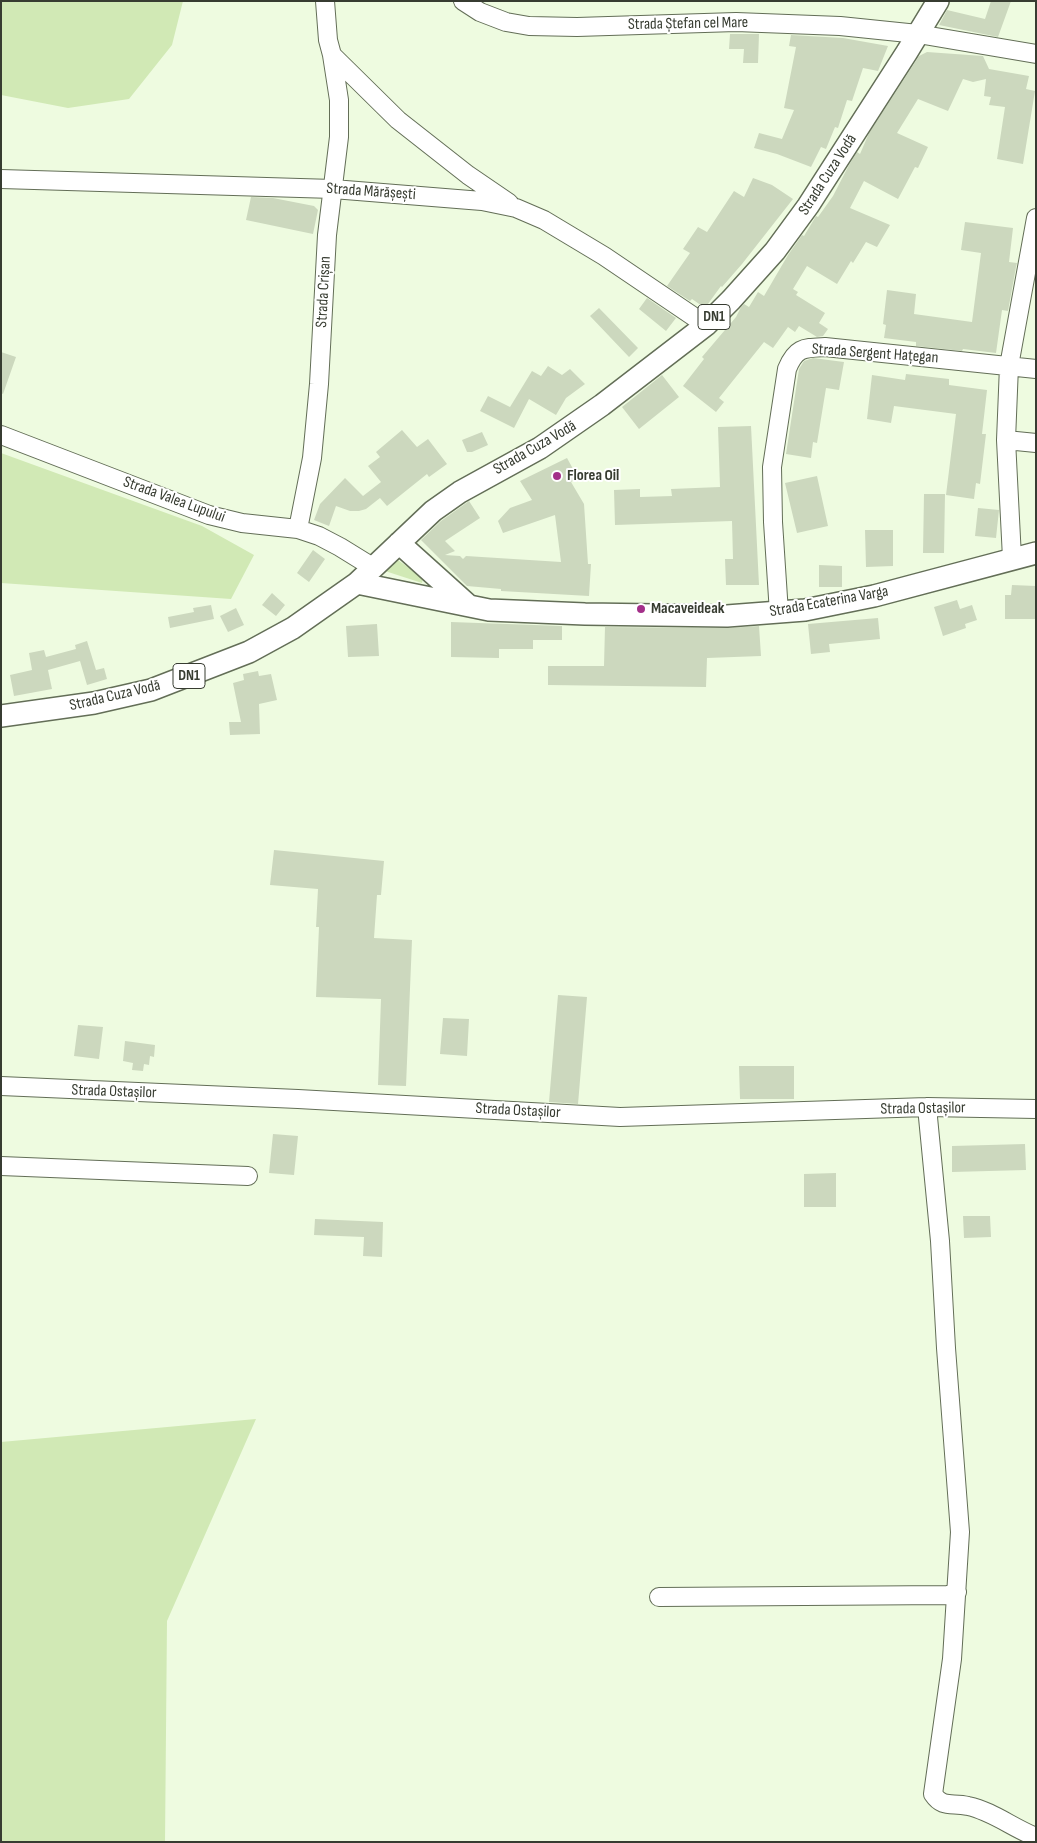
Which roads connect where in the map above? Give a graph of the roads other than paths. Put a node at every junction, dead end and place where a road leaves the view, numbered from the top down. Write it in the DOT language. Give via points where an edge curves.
graph roads {
  1 [pos="325,1"];
  2 [pos="463,1"];
  3 [pos="938,1"];
  4 [pos="918,34"];
  5 [pos="1036,54"];
  6 [pos="332,55"];
  7 [pos="1,179"];
  8 [pos="333,189"];
  9 [pos="516,208"];
  10 [pos="1036,218"];
  11 [pos="706,325"];
  12 [pos="1009,366"];
  13 [pos="1036,369"];
  14 [pos="1,435"];
  15 [pos="1006,440"];
  16 [pos="1036,443"];
  17 [pos="298,529"];
  18 [pos="399,543"];
  19 [pos="1036,553"];
  20 [pos="1012,558"];
  21 [pos="374,568"];
  22 [pos="357,583"];
  23 [pos="468,605"];
  24 [pos="779,613"];
  25 [pos="1,716"];
  26 [pos="1,1086"];
  27 [pos="927,1108"];
  28 [pos="1036,1109"];
  29 [pos="1,1166"];
  30 [pos="248,1176"];
  31 [pos="957,1592"];
  32 [pos="659,1597"];
  33 [pos="1036,1837"];
  1 -- 6 [label="street, Strada Crișan"];
  2 -- 4 [label="street, Strada Ștefan cel Mare" via="506,22 529,26 736,22 849,26"];
  3 -- 4 [label="main road, Strada Cuza Vodă / DN1"];
  4 -- 5 [label="street, Strada Ștefan cel Mare"];
  4 -- 11 [label="main road, Strada Cuza Vodă / DN1" via="791,229 755,275"];
  6 -- 8 [label="street, Strada Crișan" via="339,100"];
  6 -- 9 [label="street" via="398,120"];
  7 -- 8 [label="street, Strada Mărășești"];
  8 -- 9 [label="street, Strada Mărășești" via="482,201"];
  8 -- 17 [label="street, Strada Crișan" via="312,458"];
  9 -- 11 [label="street, Strada Mărășești" via="544,220 604,256"];
  10 -- 12 [label="street"];
  11 -- 18 [label="main road, Strada Cuza Vodă / DN1" via="577,424 433,511"];
  12 -- 13 [label="street, Strada Sergent Hațegan"];
  12 -- 15 [label="street"];
  12 -- 24 [label="street, Strada Sergent Hațegan" via="825,346 805,348 792,357 787,369 772,468"];
  14 -- 17 [label="street, Strada Valea Lupului" via="208,515 242,523"];
  15 -- 16 [label="street"];
  15 -- 20 [label="street"];
  17 -- 21 [label="street, Strada Valea Lupului" via="319,536"];
  18 -- 21 [label="main road, Strada Cuza Vodă / DN1"];
  18 -- 23 [label="main road"];
  19 -- 20 [label="main road, Strada Ecaterina Varga"];
  20 -- 24 [label="main road, Strada Ecaterina Varga" via="874,596"];
  21 -- 22 [label="main road, Strada Cuza Vodă / DN1"];
  22 -- 23 [label="main road, Strada Ecaterina Varga"];
  22 -- 25 [label="main road, Strada Cuza Vodă / DN1" via="293,628 249,652 151,690 94,703"];
  23 -- 24 [label="main road, Strada Ecaterina Varga" via="489,610 575,614 727,616"];
  26 -- 27 [label="street, Strada Ostașilor" via="620,1117"];
  27 -- 28 [label="street, Strada Ostașilor"];
  27 -- 31 [label="street" via="940,1241 960,1532"];
  29 -- 30 [label="street"];
  31 -- 32 [label="street" via="948,1595"];
  31 -- 33 [label="street" via="952,1659 933,1794 938,1801 987,1813"];
}
